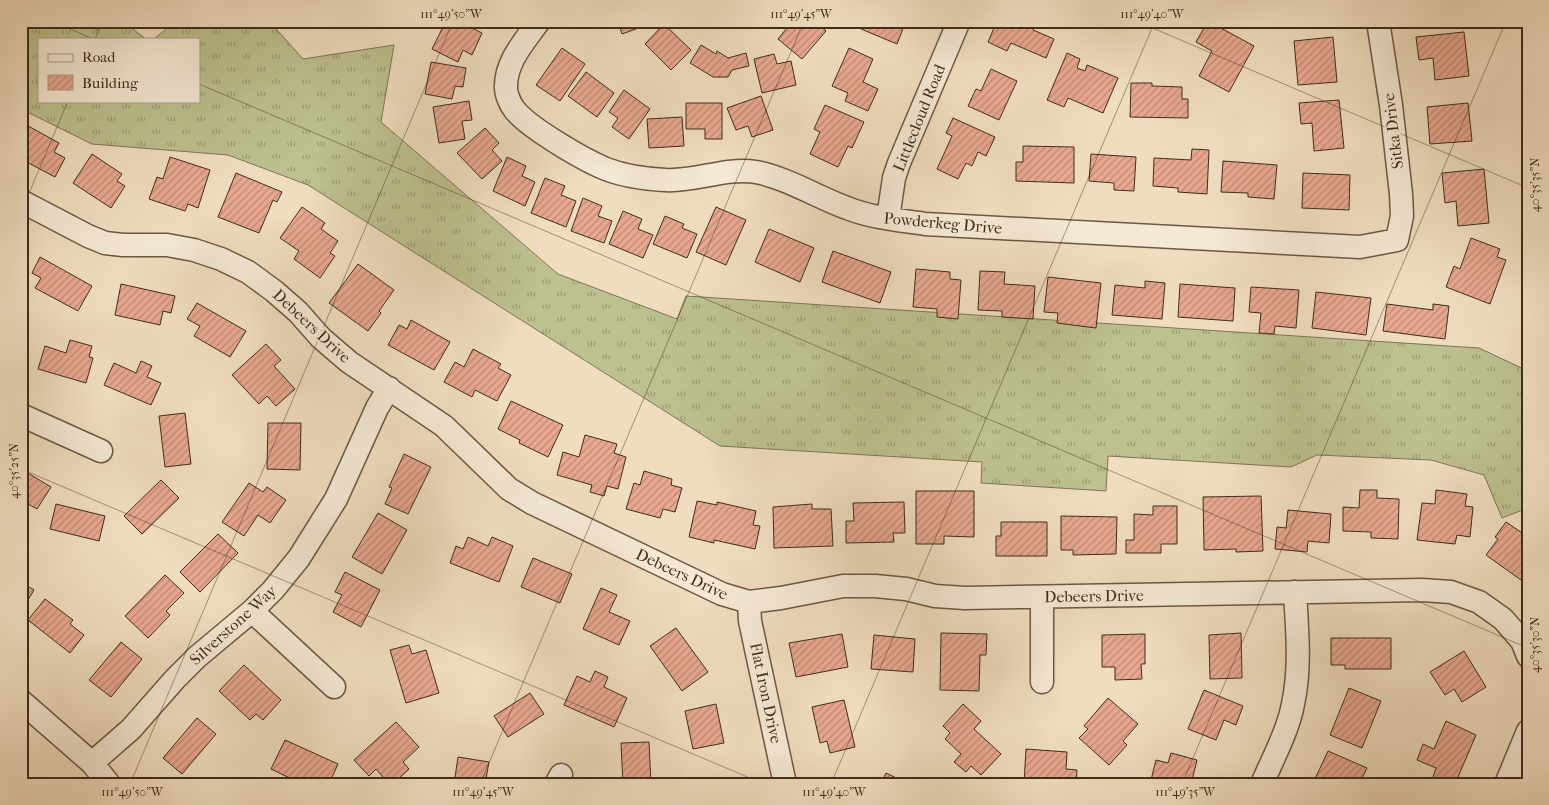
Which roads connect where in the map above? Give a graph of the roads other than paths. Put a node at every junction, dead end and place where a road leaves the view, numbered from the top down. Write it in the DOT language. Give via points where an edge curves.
graph roads {
  1 [pos="539,21"];
  2 [pos="959,21"];
  3 [pos="1378,21"];
  4 [pos="21,201"];
  5 [pos="888,218"];
  6 [pos="1397,240"];
  7 [pos="389,388"];
  8 [pos="21,415"];
  9 [pos="101,451"];
  10 [pos="1296,592"];
  11 [pos="1042,597"];
  12 [pos="749,602"];
  13 [pos="252,611"];
  14 [pos="1525,648"];
  15 [pos="1042,682"];
  16 [pos="334,687"];
  17 [pos="21,702"];
  18 [pos="1528,731"];
  19 [pos="92,763"];
  20 [pos="108,784"];
  21 [pos="785,784"];
  22 [pos="1262,784"];
  23 [pos="1506,784"];
  1 -- 5 [label="street, Powderkeg Drive" via="507,72 506,90 513,109 581,157 639,178 691,179 736,170 756,172 849,209"];
  2 -- 5 [label="street, Littlecloud Road" via="899,163"];
  3 -- 6 [label="street, Sitka Drive" via="1401,194 1402,216"];
  4 -- 7 [label="street, Debeers Drive" via="105,242 167,245 194,250 248,272 298,312 320,338 349,362"];
  5 -- 6 [label="street, Powderkeg Drive" via="925,224 1360,247"];
  7 -- 12 [label="street, Debeers Drive" via="444,426 509,489 532,503 722,594"];
  7 -- 13 [label="street, Silverstone Way" via="320,526 299,558"];
  8 -- 9 [label="street"];
  10 -- 11 [label="street, Debeers Drive"];
  10 -- 14 [label="street, Debeers Drive" via="1451,592 1479,602 1503,619"];
  10 -- 22 [label="street" via="1297,666 1293,706"];
  11 -- 12 [label="street, Debeers Drive" via="965,598 935,596 906,589 843,586"];
  11 -- 15 [label="street"];
  12 -- 21 [label="street, Flat Iron Drive" via="750,621"];
  13 -- 16 [label="street"];
  13 -- 19 [label="street, Silverstone Way" via="197,657 131,729"];
  17 -- 19 [label="street"];
  18 -- 23 [label="street"];
  19 -- 20 [label="street"];
}
